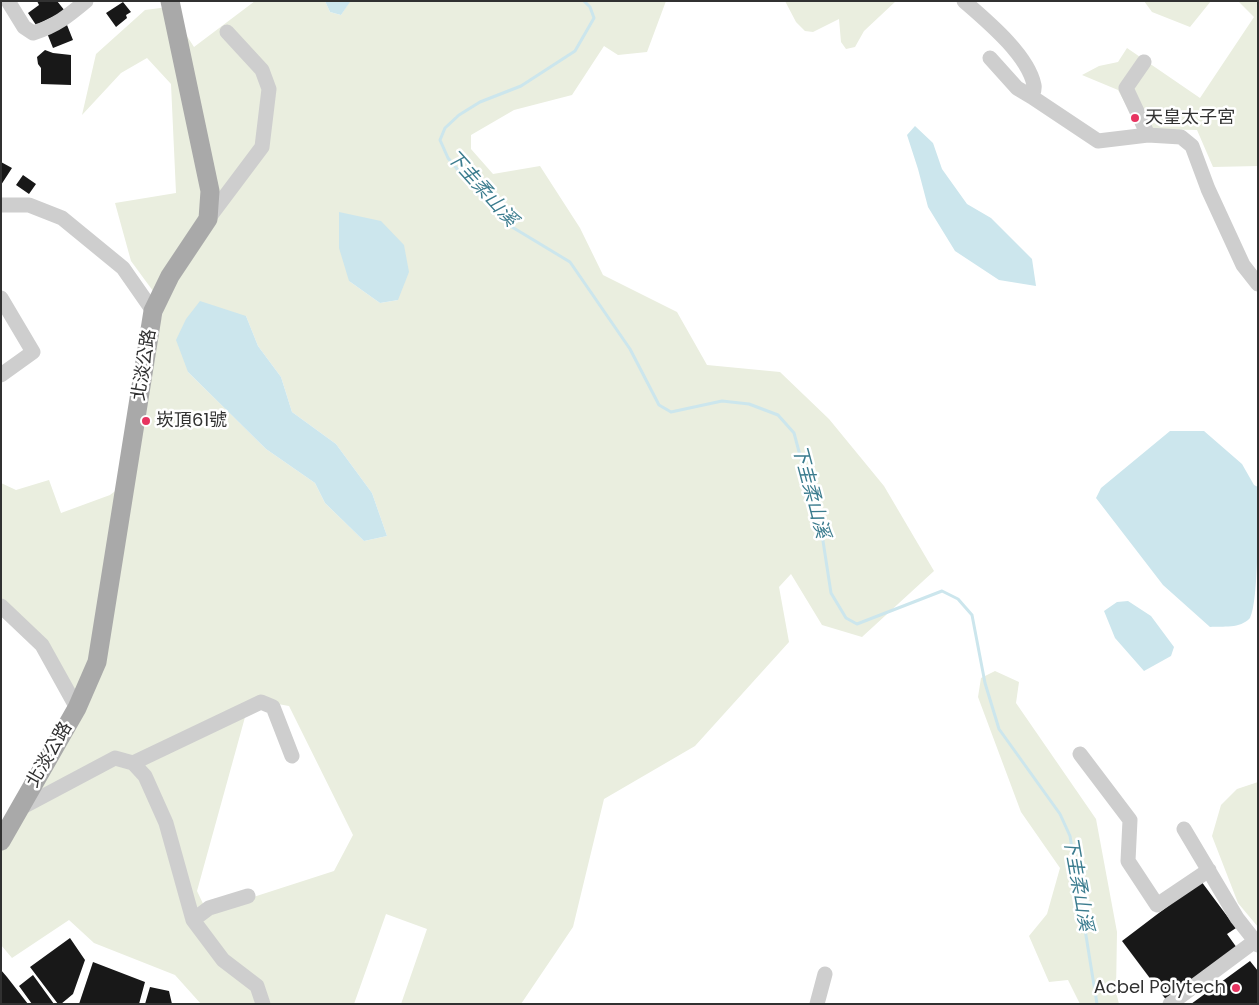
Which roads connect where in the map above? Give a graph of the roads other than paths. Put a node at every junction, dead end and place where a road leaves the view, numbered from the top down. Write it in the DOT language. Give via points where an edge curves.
graph roads {
  1 [pos="8,1"];
  2 [pos="86,1"];
  3 [pos="170,1"];
  4 [pos="964,1"];
  5 [pos="227,32"];
  6 [pos="990,58"];
  7 [pos="1144,62"];
  8 [pos="1032,97"];
  9 [pos="1148,135"];
  10 [pos="1,205"];
  11 [pos="208,219"];
  12 [pos="1258,284"];
  13 [pos="1,298"];
  14 [pos="153,311"];
  15 [pos="1,375"];
  16 [pos="1,606"];
  17 [pos="77,708"];
  18 [pos="1080,754"];
  19 [pos="292,756"];
  20 [pos="133,763"];
  21 [pos="10,816"];
  22 [pos="1184,829"];
  23 [pos="1,841"];
  24 [pos="1209,870"];
  25 [pos="248,896"];
  26 [pos="193,920"];
  27 [pos="1256,943"];
  28 [pos="825,974"];
  29 [pos="263,1004"];
  30 [pos="817,1004"];
  31 [pos="1170,1004"];
  1 -- 2 [label="street" via="24,27 33,33 50,28"];
  3 -- 11 [label="main road, 北淡公路" via="210,191"];
  4 -- 8 [label="street" via="1009,42 1034,86"];
  5 -- 11 [label="street" via="262,70 269,89 262,147"];
  6 -- 8 [label="street" via="1017,88"];
  7 -- 9 [label="street" via="1126,88"];
  8 -- 9 [label="street" via="1098,141"];
  9 -- 12 [label="street" via="1181,137 1192,146 1243,265"];
  10 -- 14 [label="street" via="28,206 62,218 123,268"];
  11 -- 14 [label="main road, 北淡公路" via="170,276"];
  13 -- 15 [label="street" via="33,352"];
  14 -- 17 [label="main road, 北淡公路" via="97,662"];
  16 -- 17 [label="street" via="42,645"];
  17 -- 21 [label="main road, 北淡公路"];
  18 -- 24 [label="street" via="1130,820 1128,861 1157,905"];
  19 -- 20 [label="street" via="273,707 262,702"];
  20 -- 21 [label="street" via="115,758"];
  20 -- 26 [label="street" via="145,776 166,823"];
  21 -- 23 [label="main road, 北淡公路"];
  22 -- 24 [label="street"];
  24 -- 27 [label="street"];
  25 -- 26 [label="street" via="210,908"];
  26 -- 29 [label="street" via="223,960 256,986"];
  27 -- 31 [label="street"];
  28 -- 30 [label="street"];
}
